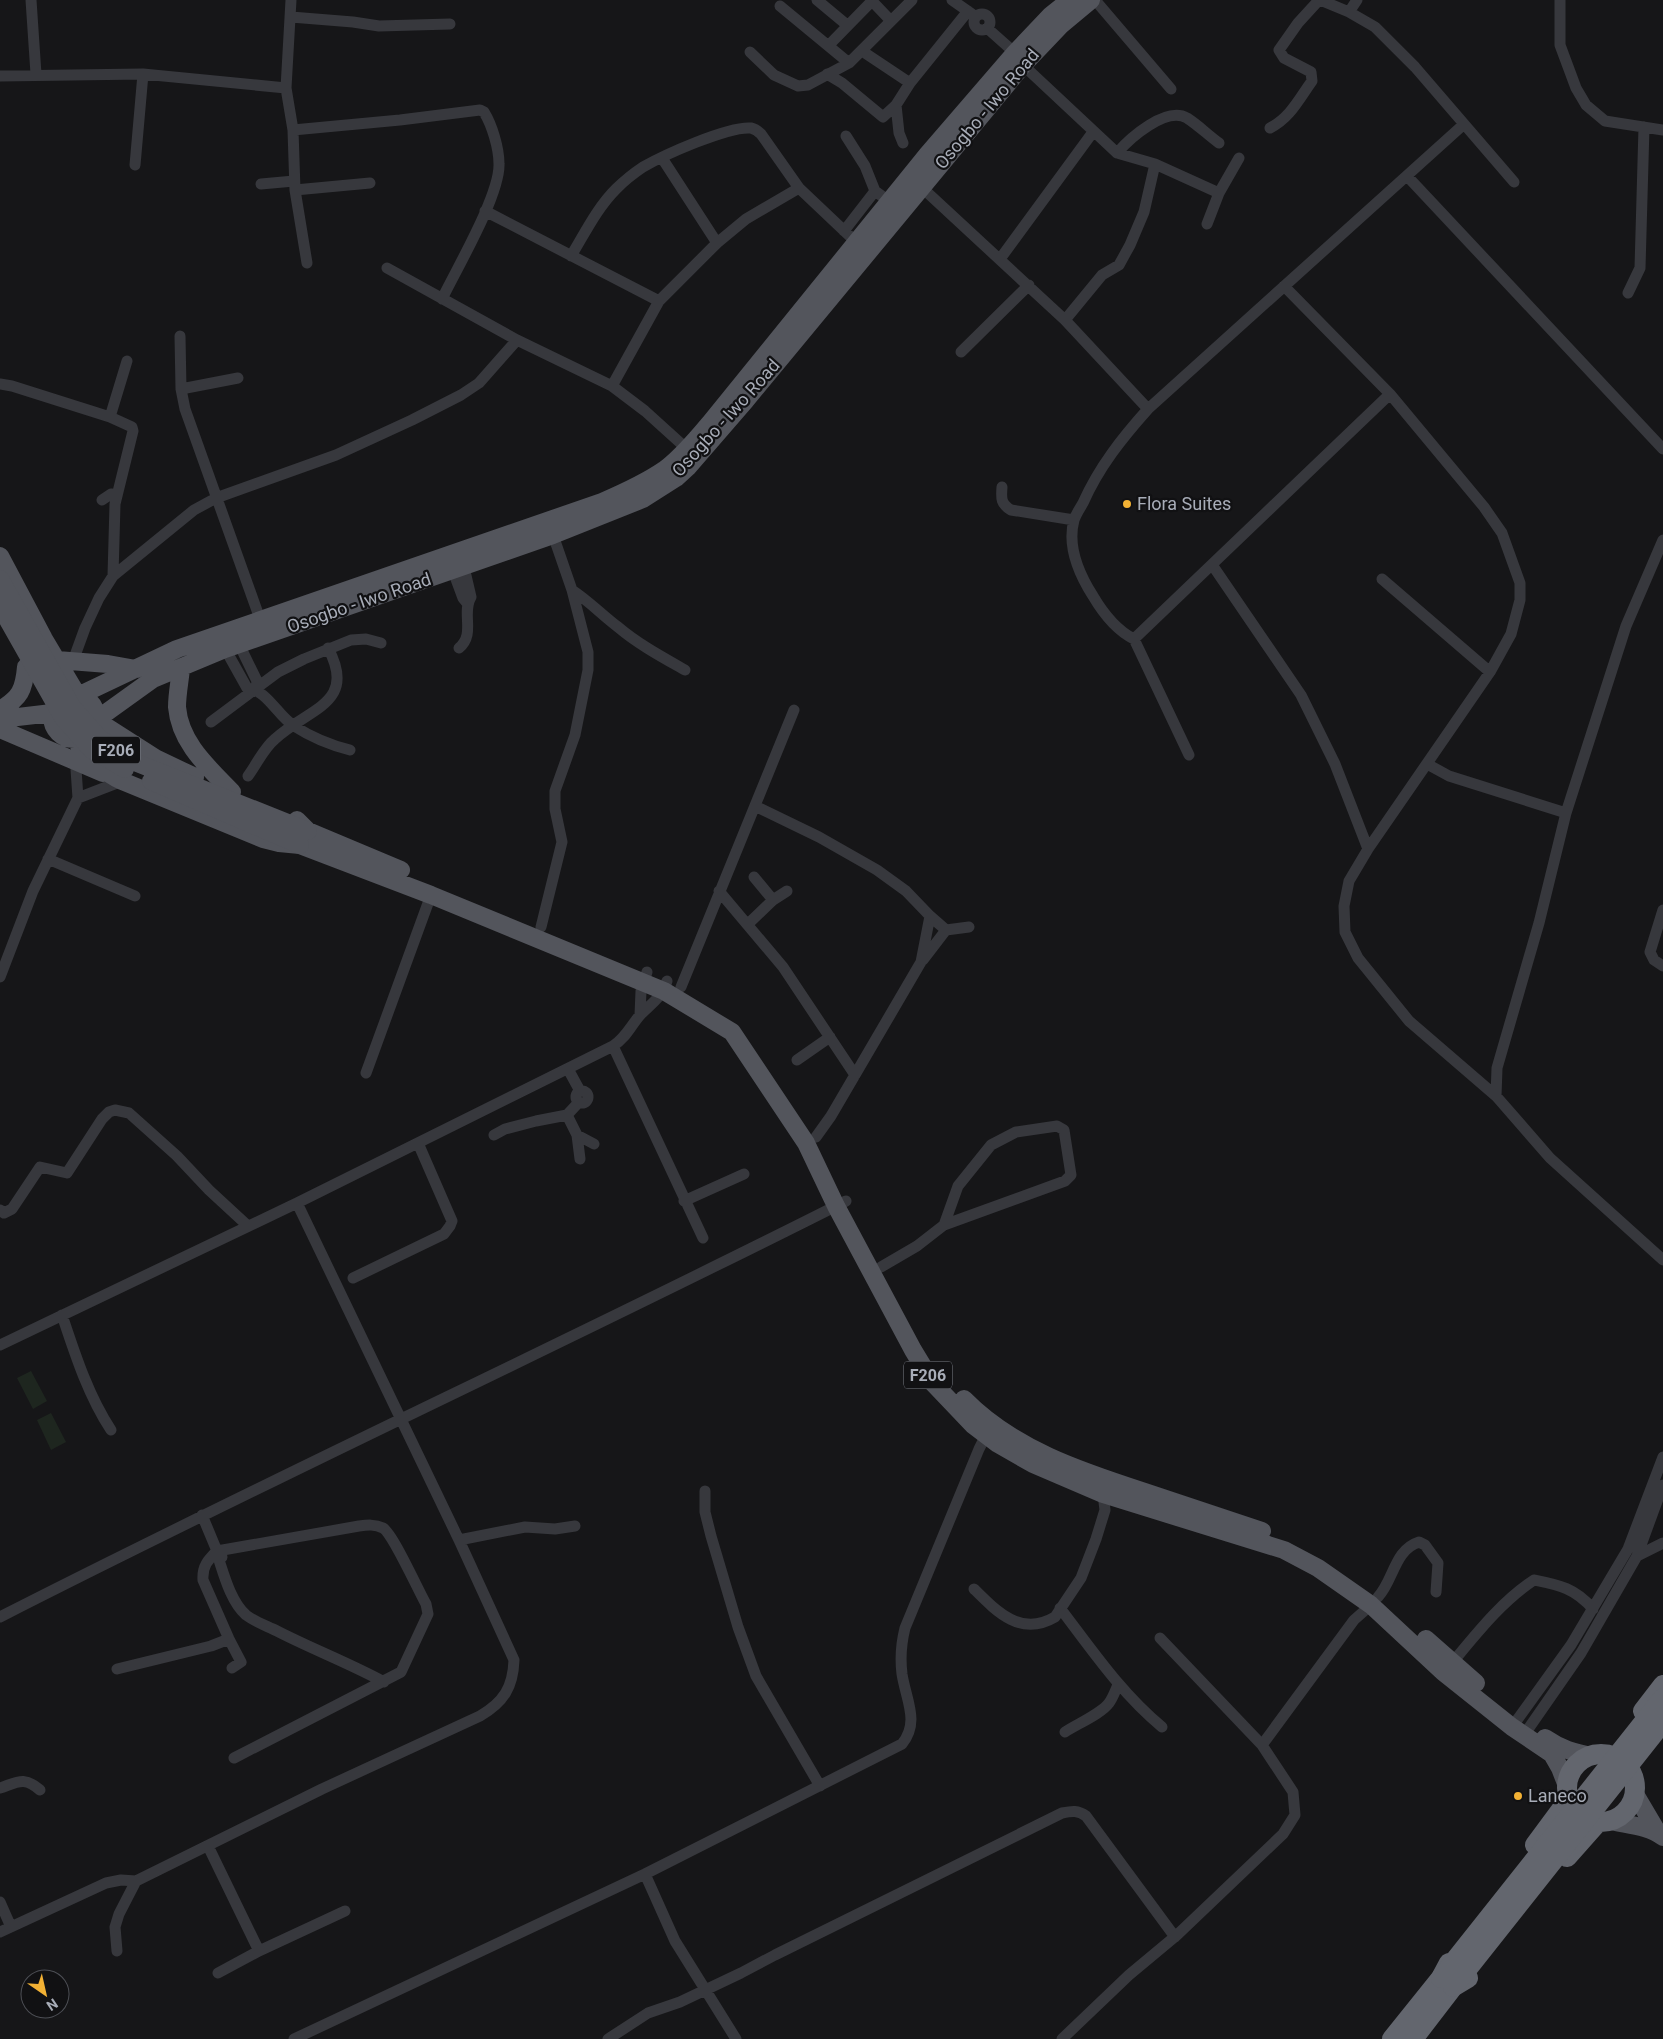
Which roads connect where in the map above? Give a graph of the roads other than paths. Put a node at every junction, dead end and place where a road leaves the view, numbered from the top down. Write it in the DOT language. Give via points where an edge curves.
graph roads {
  1 [pos="31,0"];
  2 [pos="291,0"];
  3 [pos="817,0"];
  4 [pos="912,0"];
  5 [pos="952,0"];
  6 [pos="1070,0"];
  7 [pos="1090,0"];
  8 [pos="1095,0"];
  9 [pos="1319,0"];
  10 [pos="1357,0"];
  11 [pos="1560,0"];
  12 [pos="872,1"];
  13 [pos="780,6"];
  14 [pos="1349,12"];
  15 [pos="972,14"];
  16 [pos="291,17"];
  17 [pos="891,20"];
  18 [pos="450,24"];
  19 [pos="847,25"];
  20 [pos="829,45"];
  21 [pos="862,51"];
  22 [pos="750,52"];
  23 [pos="1019,59"];
  24 [pos="849,63"];
  25 [pos="36,74"];
  26 [pos="143,74"];
  27 [pos="827,74"];
  28 [pos="0,76"];
  29 [pos="910,83"];
  30 [pos="286,88"];
  31 [pos="1171,89"];
  32 [pos="896,105"];
  33 [pos="1464,124"];
  34 [pos="1270,128"];
  35 [pos="1644,128"];
  36 [pos="293,130"];
  37 [pos="1663,130"];
  38 [pos="1093,132"];
  39 [pos="846,136"];
  40 [pos="903,143"];
  41 [pos="1219,143"];
  42 [pos="1117,153"];
  43 [pos="662,158"];
  44 [pos="1239,158"];
  45 [pos="1155,164"];
  46 [pos="135,166"];
  47 [pos="1407,176"];
  48 [pos="915,182"];
  49 [pos="1514,182"];
  50 [pos="370,183"];
  51 [pos="261,184"];
  52 [pos="295,186"];
  53 [pos="799,188"];
  54 [pos="875,191"];
  55 [pos="1219,193"];
  56 [pos="890,202"];
  57 [pos="485,211"];
  58 [pos="1206,224"];
  59 [pos="850,236"];
  60 [pos="718,243"];
  61 [pos="571,256"];
  62 [pos="1000,259"];
  63 [pos="307,263"];
  64 [pos="387,268"];
  65 [pos="1029,285"];
  66 [pos="1284,286"];
  67 [pos="1628,294"];
  68 [pos="442,299"];
  69 [pos="659,301"];
  70 [pos="1065,320"];
  71 [pos="180,336"];
  72 [pos="517,340"];
  73 [pos="961,352"];
  74 [pos="127,361"];
  75 [pos="238,378"];
  76 [pos="0,384"];
  77 [pos="612,386"];
  78 [pos="181,390"];
  79 [pos="1390,394"];
  80 [pos="1148,409"];
  81 [pos="110,417"];
  82 [pos="687,449"];
  83 [pos="1663,449"];
  84 [pos="1002,487"];
  85 [pos="216,498"];
  86 [pos="1074,520"];
  87 [pos="553,535"];
  88 [pos="1663,540"];
  89 [pos="0,556"];
  90 [pos="1213,566"];
  91 [pos="459,569"];
  92 [pos="113,576"];
  93 [pos="0,579"];
  94 [pos="1382,579"];
  95 [pos="572,590"];
  96 [pos="0,606"];
  97 [pos="260,619"];
  98 [pos="0,621"];
  99 [pos="229,639"];
  100 [pos="1134,639"];
  101 [pos="382,643"];
  102 [pos="328,648"];
  103 [pos="459,648"];
  104 [pos="64,663"];
  105 [pos="181,668"];
  106 [pos="136,669"];
  107 [pos="685,670"];
  108 [pos="1490,672"];
  109 [pos="31,675"];
  110 [pos="256,688"];
  111 [pos="78,696"];
  112 [pos="0,710"];
  113 [pos="794,710"];
  114 [pos="52,713"];
  115 [pos="0,720"];
  116 [pos="96,720"];
  117 [pos="211,722"];
  118 [pos="292,724"];
  119 [pos="0,729"];
  120 [pos="74,740"];
  121 [pos="350,750"];
  122 [pos="54,753"];
  123 [pos="1189,755"];
  124 [pos="75,762"];
  125 [pos="1427,764"];
  126 [pos="248,776"];
  127 [pos="117,779"];
  128 [pos="232,792"];
  129 [pos="78,798"];
  130 [pos="755,806"];
  131 [pos="1566,813"];
  132 [pos="304,838"];
  133 [pos="1368,849"];
  134 [pos="48,859"];
  135 [pos="754,877"];
  136 [pos="719,891"];
  137 [pos="787,891"];
  138 [pos="431,895"];
  139 [pos="135,896"];
  140 [pos="773,900"];
  141 [pos="1663,910"];
  142 [pos="930,916"];
  143 [pos="748,924"];
  144 [pos="541,927"];
  145 [pos="969,927"];
  146 [pos="946,930"];
  147 [pos="921,962"];
  148 [pos="1663,966"];
  149 [pos="0,977"];
  150 [pos="645,977"];
  151 [pos="670,986"];
  152 [pos="640,1015"];
  153 [pos="830,1037"];
  154 [pos="613,1046"];
  155 [pos="797,1060"];
  156 [pos="1497,1068"];
  157 [pos="568,1069"];
  158 [pos="366,1074"];
  159 [pos="855,1075"];
  160 [pos="1476,1080"];
  161 [pos="1496,1096"];
  162 [pos="567,1115"];
  163 [pos="494,1135"];
  164 [pos="577,1135"];
  165 [pos="816,1137"];
  166 [pos="418,1143"];
  167 [pos="594,1144"];
  168 [pos="580,1159"];
  169 [pos="744,1174"];
  170 [pos="684,1201"];
  171 [pos="297,1203"];
  172 [pos="841,1204"];
  173 [pos="0,1210"];
  174 [pos="944,1225"];
  175 [pos="248,1226"];
  176 [pos="703,1238"];
  177 [pos="1663,1260"];
  178 [pos="881,1267"];
  179 [pos="353,1278"];
  180 [pos="62,1315"];
  181 [pos="0,1345"];
  182 [pos="402,1420"];
  183 [pos="111,1430"];
  184 [pos="989,1430"];
  185 [pos="1663,1457"];
  186 [pos="1663,1485"];
  187 [pos="704,1491"];
  188 [pos="1103,1494"];
  189 [pos="202,1515"];
  190 [pos="576,1526"];
  191 [pos="459,1540"];
  192 [pos="1663,1543"];
  193 [pos="218,1552"];
  194 [pos="1637,1556"];
  195 [pos="974,1589"];
  196 [pos="1436,1592"];
  197 [pos="1374,1601"];
  198 [pos="1060,1608"];
  199 [pos="1593,1608"];
  200 [pos="0,1617"];
  201 [pos="1160,1638"];
  202 [pos="229,1639"];
  203 [pos="1452,1663"];
  204 [pos="232,1668"];
  205 [pos="117,1669"];
  206 [pos="384,1682"];
  207 [pos="1118,1685"];
  208 [pos="1663,1685"];
  209 [pos="1663,1698"];
  210 [pos="1663,1722"];
  211 [pos="1521,1727"];
  212 [pos="1162,1728"];
  213 [pos="1065,1732"];
  214 [pos="1663,1733"];
  215 [pos="1262,1746"];
  216 [pos="1600,1756"];
  217 [pos="234,1758"];
  218 [pos="820,1786"];
  219 [pos="1634,1786"];
  220 [pos="0,1788"];
  221 [pos="40,1790"];
  222 [pos="1568,1793"];
  223 [pos="1604,1821"];
  224 [pos="1661,1835"];
  225 [pos="208,1846"];
  226 [pos="645,1874"];
  227 [pos="136,1881"];
  228 [pos="0,1902"];
  229 [pos="345,1911"];
  230 [pos="11,1927"];
  231 [pos="0,1932"];
  232 [pos="1175,1937"];
  233 [pos="117,1951"];
  234 [pos="259,1951"];
  235 [pos="218,1973"];
  236 [pos="1447,1983"];
  237 [pos="705,1989"];
  238 [pos="294,2039"];
  239 [pos="608,2039"];
  240 [pos="736,2039"];
  241 [pos="1062,2039"];
  242 [pos="1392,2039"];
  243 [pos="1414,2039"];
  1 -- 25 [label="street"];
  2 -- 16 [label="street"];
  3 -- 19 [label="street"];
  4 -- 17 [label="street"];
  5 -- 15 [label="street"];
  6 -- 23 [label="main road, Osogbo - Iwo Road" via="1052,15"];
  7 -- 23 [label="main road, Osogbo - Iwo Road"];
  8 -- 31 [label="street"];
  9 -- 14 [label="street"];
  9 -- 34 [label="street" via="1298,22 1279,50 1284,58 1311,72 1312,80 1289,114"];
  10 -- 14 [label="street"];
  11 -- 35 [label="street" via="1560,45 1586,105 1605,121"];
  12 -- 17 [label="street"];
  12 -- 19 [label="street"];
  13 -- 20 [label="street"];
  14 -- 33 [label="street" via="1375,27"];
  15 -- 23 [label="street" via="987,16 989,23 986,28"];
  15 -- 29 [label="street"];
  16 -- 18 [label="street" via="379,26"];
  16 -- 30 [label="street"];
  17 -- 21 [label="street"];
  19 -- 20 [label="street"];
  20 -- 24 [label="street"];
  21 -- 24 [label="street"];
  21 -- 29 [label="street"];
  22 -- 27 [label="street" via="774,75 798,86 808,85"];
  23 -- 38 [label="street"];
  23 -- 48 [label="main road, Osogbo - Iwo Road"];
  24 -- 27 [label="street"];
  25 -- 26 [label="street"];
  25 -- 28 [label="street"];
  26 -- 30 [label="street"];
  26 -- 46 [label="street"];
  27 -- 32 [label="street" via="883,117"];
  29 -- 32 [label="street"];
  30 -- 36 [label="street"];
  32 -- 40 [label="street"];
  33 -- 47 [label="street"];
  33 -- 49 [label="street"];
  35 -- 37 [label="street"];
  35 -- 67 [label="street" via="1640,268"];
  36 -- 52 [label="street"];
  36 -- 57 [label="street" via="480,110 486,116 498,151 499,165 494,191"];
  38 -- 42 [label="street"];
  38 -- 62 [label="street"];
  39 -- 54 [label="street" via="865,166"];
  41 -- 42 [label="street" via="1187,118 1175,115 1156,122 1129,139"];
  42 -- 45 [label="street"];
  43 -- 53 [label="street" via="728,132 756,129"];
  43 -- 60 [label="street"];
  43 -- 61 [label="street" via="642,168 617,188 603,204"];
  44 -- 55 [label="street"];
  45 -- 55 [label="street"];
  45 -- 70 [label="street" via="1144,212 1119,265 1102,275"];
  47 -- 66 [label="street"];
  47 -- 83 [label="street"];
  48 -- 56 [label="main road, Osogbo - Iwo Road"];
  48 -- 62 [label="street"];
  48 -- 87 [label="main road, Osogbo - Iwo Road" via="746,400 688,467 643,499"];
  50 -- 52 [label="street"];
  51 -- 52 [label="street"];
  52 -- 63 [label="street"];
  53 -- 59 [label="street"];
  53 -- 60 [label="street" via="746,219"];
  54 -- 56 [label="street"];
  54 -- 59 [label="street"];
  55 -- 58 [label="street"];
  56 -- 59 [label="main road, Osogbo - Iwo Road"];
  57 -- 61 [label="street"];
  57 -- 68 [label="street"];
  59 -- 82 [label="main road, Osogbo - Iwo Road"];
  60 -- 69 [label="street"];
  61 -- 69 [label="street"];
  62 -- 65 [label="street"];
  64 -- 68 [label="street"];
  65 -- 70 [label="street"];
  65 -- 73 [label="street"];
  66 -- 79 [label="street"];
  66 -- 80 [label="street"];
  68 -- 72 [label="street"];
  69 -- 77 [label="street"];
  70 -- 80 [label="street"];
  71 -- 78 [label="street"];
  72 -- 77 [label="street"];
  72 -- 85 [label="street" via="478,383 461,395 336,455"];
  74 -- 81 [label="street"];
  75 -- 78 [label="street"];
  76 -- 81 [label="street"];
  77 -- 82 [label="street"];
  78 -- 85 [label="street"];
  79 -- 90 [label="street"];
  79 -- 108 [label="street" via="1484,507 1502,533 1514,564 1520,583 1520,600 1511,634"];
  80 -- 86 [label="street" via="1100,470"];
  81 -- 92 [label="street" via="129,425 133,431 115,500"];
  82 -- 97 [label="main road, Osogbo - Iwo Road" via="662,471 602,502"];
  84 -- 86 [label="street" via="1000,499 1011,510"];
  85 -- 92 [label="street" via="194,510"];
  85 -- 97 [label="street"];
  86 -- 100 [label="street" via="1074,551 1088,588 1112,622"];
  87 -- 91 [label="main road, Osogbo - Iwo Road"];
  87 -- 95 [label="street"];
  88 -- 131 [label="street" via="1626,626"];
  89 -- 104 [label="main road"];
  90 -- 100 [label="street"];
  90 -- 133 [label="street" via="1302,695 1335,764"];
  91 -- 99 [label="main road, Osogbo - Iwo Road"];
  91 -- 103 [label="street" via="463,598 467,603 468,630"];
  92 -- 104 [label="street"];
  93 -- 132 [label="main road, F206, bridge" via="72,707 98,738 137,764"];
  94 -- 108 [label="street"];
  95 -- 107 [label="street" via="591,602 618,628"];
  95 -- 144 [label="street" via="588,652 588,670 575,735 555,791 562,842"];
  96 -- 132 [label="main road, F206, bridge" via="64,719 92,750 138,776"];
  97 -- 99 [label="main road, Osogbo - Iwo Road"];
  98 -- 109 [label="main road"];
  99 -- 105 [label="main road, Osogbo - Iwo Road"];
  99 -- 106 [label="main road, Osogbo - Iwo Road" via="177,649"];
  99 -- 110 [label="street" via="247,688"];
  100 -- 123 [label="street"];
  101 -- 102 [label="street" via="351,640"];
  102 -- 110 [label="street" via="278,672"];
  102 -- 118 [label="street" via="336,662 338,685 335,692 321,706"];
  104 -- 106 [label="main road" via="108,664"];
  104 -- 109 [label="main road" via="49,682"];
  104 -- 111 [label="main road"];
  105 -- 116 [label="main road, Osogbo - Iwo Road" via="153,679"];
  105 -- 128 [label="main road" via="177,707 186,738"];
  106 -- 111 [label="main road, Osogbo - Iwo Road"];
  108 -- 125 [label="street"];
  109 -- 112 [label="main road" via="20,695"];
  109 -- 114 [label="main road"];
  110 -- 117 [label="street"];
  110 -- 118 [label="street"];
  111 -- 114 [label="main road" via="62,699"];
  111 -- 116 [label="main road" via="92,704"];
  113 -- 130 [label="street"];
  114 -- 115 [label="main road"];
  114 -- 120 [label="main road" via="56,732"];
  116 -- 120 [label="main road" via="91,732"];
  116 -- 128 [label="main road" via="157,759"];
  118 -- 121 [label="street" via="315,738"];
  118 -- 126 [label="street" via="274,740"];
  119 -- 122 [label="main road, F206"];
  120 -- 122 [label="main road"];
  120 -- 124 [label="street"];
  120 -- 127 [label="main road"];
  122 -- 124 [label="main road, F206"];
  124 -- 127 [label="main road, F206"];
  124 -- 129 [label="street"];
  125 -- 131 [label="street" via="1450,776"];
  125 -- 133 [label="street"];
  127 -- 129 [label="street"];
  127 -- 132 [label="main road" via="263,839 279,843"];
  128 -- 132 [label="main road" via="297,820"];
  129 -- 134 [label="street"];
  130 -- 136 [label="street"];
  130 -- 142 [label="street" via="877,870 906,891"];
  131 -- 156 [label="street" via="1539,923"];
  132 -- 138 [label="main road, F206"];
  132 -- 144 [label="main road, F206"];
  133 -- 160 [label="street" via="1349,881 1344,906 1345,932 1358,958 1410,1020"];
  134 -- 139 [label="street"];
  134 -- 149 [label="street"];
  135 -- 140 [label="street"];
  136 -- 143 [label="street"];
  136 -- 151 [label="street"];
  137 -- 140 [label="street"];
  138 -- 150 [label="main road, F206"];
  138 -- 158 [label="street"];
  140 -- 143 [label="street"];
  141 -- 148 [label="street" via="1650,952 1654,960"];
  142 -- 146 [label="street"];
  142 -- 147 [label="street"];
  143 -- 153 [label="street"];
  144 -- 150 [label="main road, F206"];
  145 -- 146 [label="street"];
  146 -- 147 [label="street"];
  147 -- 159 [label="street"];
  150 -- 151 [label="main road, F206"];
  150 -- 152 [label="street"];
  151 -- 152 [label="street"];
  151 -- 165 [label="main road, F206" via="740,1024"];
  151 -- 172 [label="main road, F206" via="732,1032 806,1143"];
  152 -- 154 [label="street"];
  153 -- 155 [label="street"];
  153 -- 159 [label="street"];
  154 -- 157 [label="street"];
  154 -- 170 [label="street"];
  156 -- 160 [label="street"];
  156 -- 161 [label="street"];
  157 -- 162 [label="street" via="579,1096"];
  157 -- 166 [label="street"];
  159 -- 165 [label="street"];
  160 -- 161 [label="street"];
  161 -- 177 [label="street" via="1550,1158"];
  162 -- 163 [label="street" via="505,1129"];
  162 -- 164 [label="street"];
  164 -- 167 [label="street"];
  164 -- 168 [label="street"];
  165 -- 172 [label="main road, F206"];
  166 -- 171 [label="street"];
  166 -- 179 [label="street" via="452,1221 450,1226 444,1234"];
  169 -- 170 [label="street"];
  170 -- 176 [label="street"];
  171 -- 175 [label="street"];
  171 -- 182 [label="street"];
  172 -- 178 [label="main road, F206"];
  172 -- 182 [label="street"];
  172 -- 184 [label="main road, F206" via="913,1350 934,1383 973,1425"];
  173 -- 175 [label="street" via="8,1212 12,1209 40,1167 67,1174 102,1119 115,1110 128,1114 177,1156"];
  174 -- 174 [label="street" via="958,1186 991,1145 1016,1132 1057,1126 1064,1130 1069,1178"];
  174 -- 178 [label="street"];
  175 -- 180 [label="street"];
  178 -- 184 [label="main road, F206" via="942,1376"];
  180 -- 181 [label="street"];
  180 -- 183 [label="street" via="78,1362"];
  182 -- 189 [label="street"];
  182 -- 191 [label="street"];
  184 -- 188 [label="main road, F206" via="1033,1464"];
  184 -- 197 [label="main road, F206" via="1005,1433 1042,1454 1108,1480 1288,1540 1324,1558"];
  184 -- 218 [label="street" via="905,1628 900,1648 912,1720 908,1738 894,1750"];
  185 -- 199 [label="street" via="1628,1549"];
  186 -- 194 [label="street"];
  187 -- 218 [label="street" via="711,1536 756,1676"];
  188 -- 197 [label="main road, F206" via="1284,1550"];
  188 -- 198 [label="street" via="1105,1510 1096,1539 1081,1578"];
  189 -- 193 [label="street"];
  189 -- 200 [label="street"];
  190 -- 191 [label="street" via="555,1529 525,1527"];
  191 -- 225 [label="street" via="514,1660 513,1678 504,1695 493,1708 480,1716"];
  192 -- 194 [label="street"];
  193 -- 202 [label="street" via="202,1570 203,1580"];
  193 -- 206 [label="street" via="228,1585 247,1616"];
  193 -- 206 [label="street" via="359,1526 374,1525 384,1529 426,1604 428,1614 401,1672"];
  194 -- 211 [label="street" via="1581,1653"];
  195 -- 198 [label="street" via="1011,1621 1028,1625 1048,1621"];
  196 -- 197 [label="street" via="1438,1563 1425,1544 1419,1542 1402,1554 1385,1589"];
  197 -- 203 [label="main road, F206"];
  197 -- 211 [label="main road, F206" via="1443,1672"];
  197 -- 215 [label="street" via="1354,1620"];
  198 -- 207 [label="street"];
  199 -- 203 [label="street" via="1584,1598 1563,1586 1534,1580 1501,1606"];
  199 -- 211 [label="street"];
  201 -- 215 [label="street"];
  202 -- 204 [label="street" via="241,1662"];
  202 -- 205 [label="street"];
  203 -- 211 [label="main road, F206"];
  206 -- 217 [label="street"];
  207 -- 212 [label="street"];
  207 -- 213 [label="street" via="1110,1702 1099,1712"];
  208 -- 216 [label="highway"];
  209 -- 236 [label="highway, bridge"];
  210 -- 236 [label="highway, bridge"];
  211 -- 216 [label="main road, F206" via="1559,1748"];
  211 -- 222 [label="main road, F206" via="1552,1754"];
  214 -- 219 [label="highway"];
  215 -- 232 [label="street" via="1293,1792 1295,1815 1283,1834"];
  216 -- 219 [label="highway" via="1624,1763"];
  216 -- 222 [label="highway" via="1583,1760 1575,1767"];
  218 -- 226 [label="street"];
  219 -- 223 [label="highway" via="1627,1811"];
  219 -- 224 [label="main road"];
  220 -- 221 [label="street" via="22,1780 31,1782"];
  222 -- 223 [label="highway" via="1574,1809 1582,1816"];
  222 -- 236 [label="highway" via="1456,1948"];
  223 -- 224 [label="main road"];
  223 -- 236 [label="highway" via="1532,1898 1477,1972"];
  225 -- 227 [label="street"];
  225 -- 234 [label="street"];
  226 -- 237 [label="street" via="675,1941"];
  226 -- 238 [label="street"];
  227 -- 230 [label="street" via="106,1882"];
  227 -- 233 [label="street" via="118,1914 115,1927"];
  228 -- 230 [label="street"];
  229 -- 234 [label="street"];
  230 -- 231 [label="street"];
  232 -- 237 [label="street" via="1086,1816 1072,1811"];
  232 -- 241 [label="street" via="1128,1975"];
  234 -- 235 [label="street"];
  236 -- 242 [label="highway"];
  236 -- 243 [label="highway"];
  237 -- 239 [label="street" via="648,2013"];
  237 -- 240 [label="street"];
}
